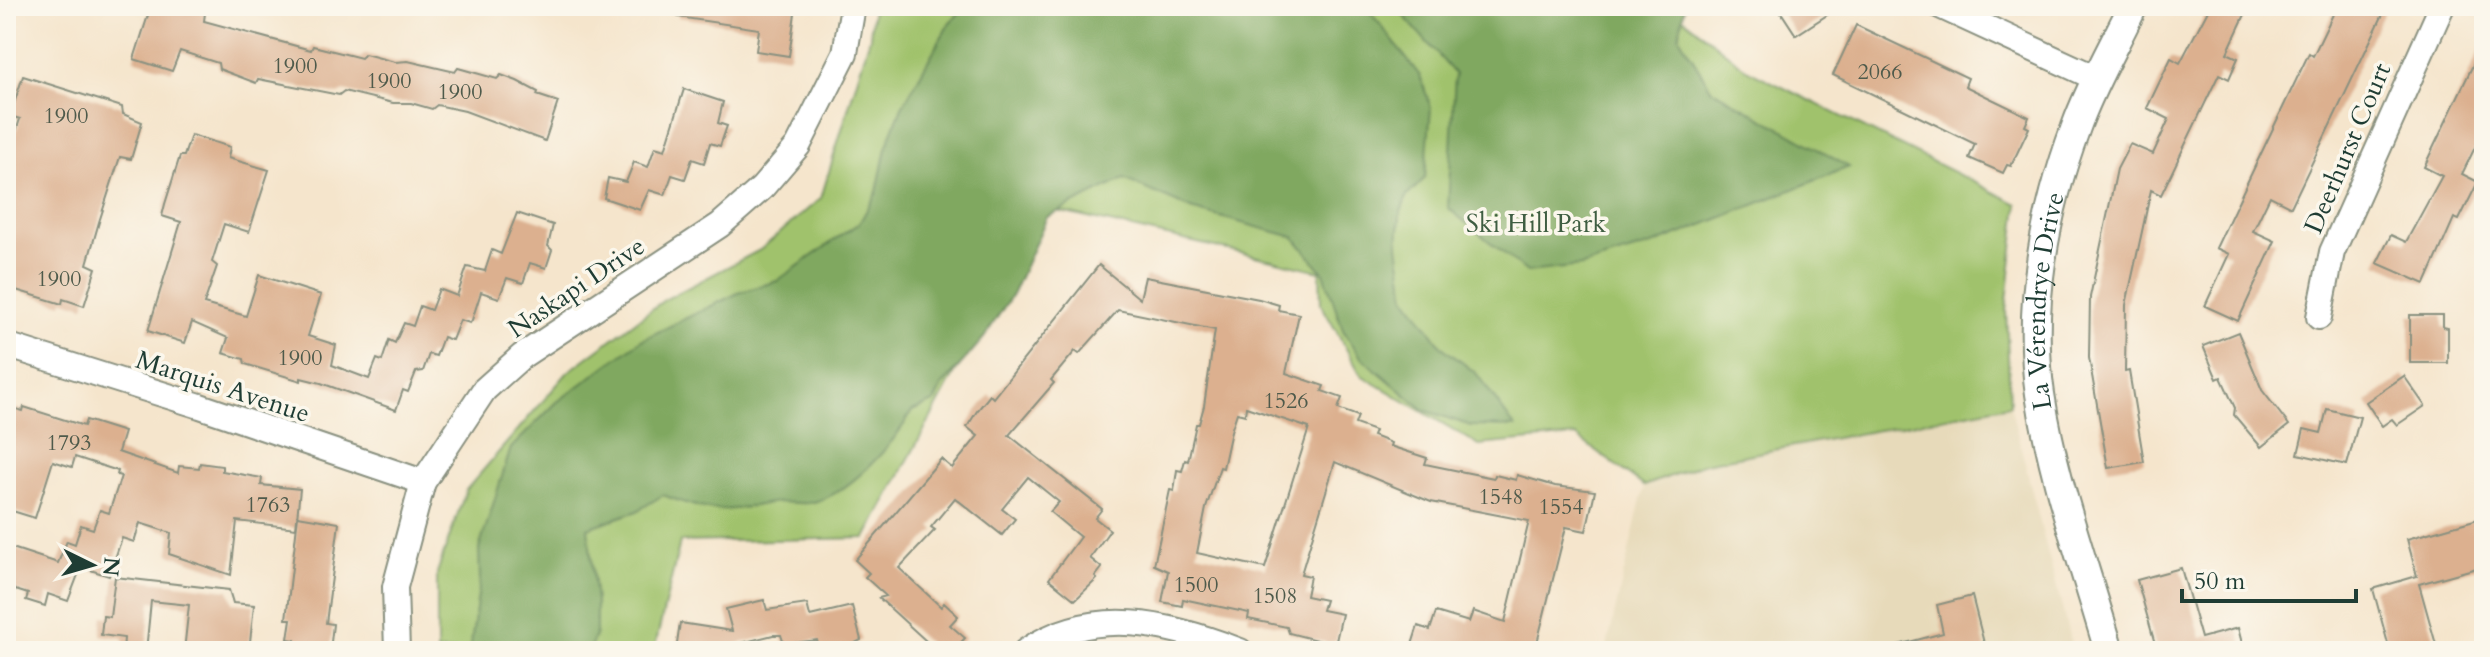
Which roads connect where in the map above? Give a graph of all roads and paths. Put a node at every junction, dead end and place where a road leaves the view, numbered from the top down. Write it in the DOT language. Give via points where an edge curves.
graph roads {
  1 [pos="853,6"];
  2 [pos="1940,6"];
  3 [pos="2133,6"];
  4 [pos="2442,6"];
  5 [pos="2098,79"];
  6 [pos="2319,317"];
  7 [pos="6,345"];
  8 [pos="423,482"];
  9 [pos="397,651"];
  10 [pos="1026,651"];
  11 [pos="1240,651"];
  12 [pos="2109,651"];
  1 -- 8 [label="street, Naskapi Drive" via="845,53 798,146 762,188 720,225 522,356 484,390"];
  2 -- 5 [label="street"];
  3 -- 5 [label="street, La Vérendrye Drive"];
  4 -- 6 [label="street, Deerhurst Court" via="2332,252"];
  5 -- 12 [label="street, La Vérendrye Drive" via="2076,125 2045,231 2036,305 2039,390 2050,447"];
  7 -- 8 [label="street, Marquis Avenue"];
  8 -- 9 [label="street, Naskapi Drive" via="395,587"];
  10 -- 11 [label="street" via="1071,627 1129,621"];
}
